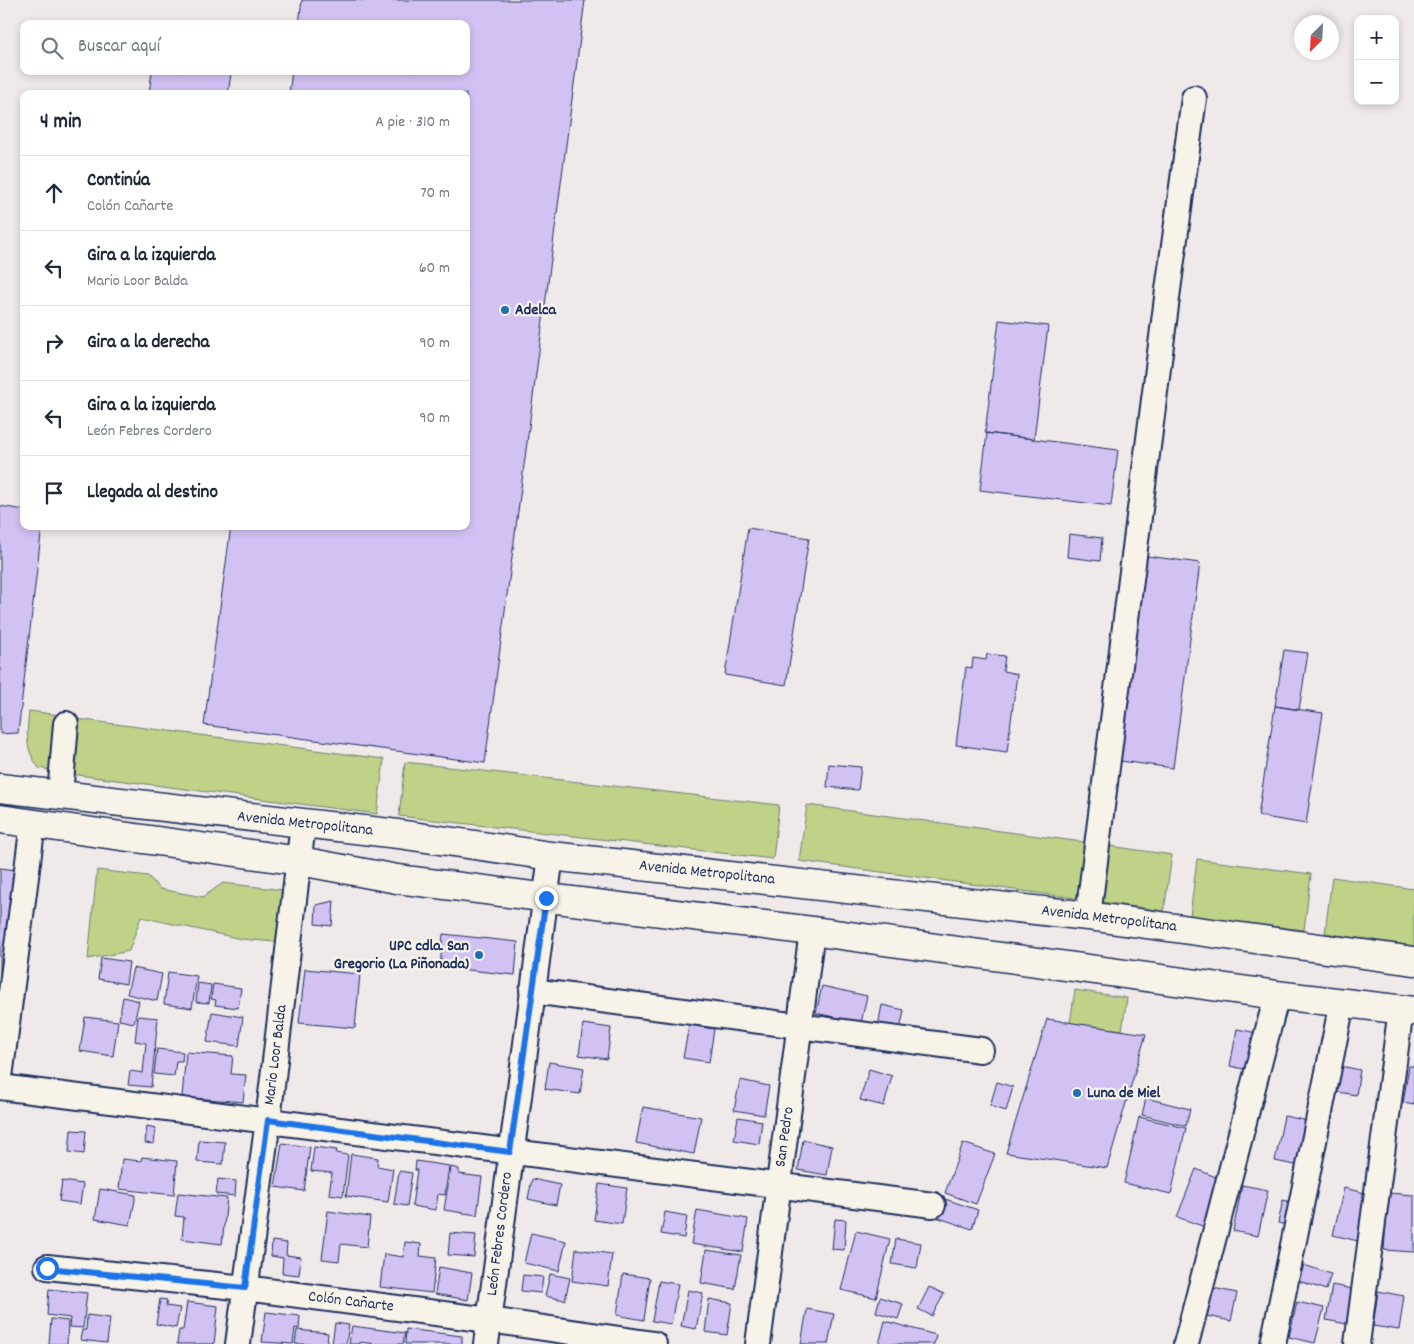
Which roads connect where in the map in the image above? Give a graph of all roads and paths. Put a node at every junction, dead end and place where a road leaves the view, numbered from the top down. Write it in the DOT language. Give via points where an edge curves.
graph roads {
  1 [pos="1194,98"];
  2 [pos="66,724"];
  3 [pos="0,788"];
  4 [pos="60,796"];
  5 [pos="0,819"];
  6 [pos="33,823"];
  7 [pos="303,824"];
  8 [pos="551,856"];
  9 [pos="300,861"];
  10 [pos="546,898"];
  11 [pos="1088,916"];
  12 [pos="812,931"];
  13 [pos="1414,961"];
  14 [pos="532,991"];
  15 [pos="1276,995"];
  16 [pos="1342,1003"];
  17 [pos="1407,1010"];
  18 [pos="800,1026"];
  19 [pos="981,1050"];
  20 [pos="0,1077"];
  21 [pos="0,1087"];
  22 [pos="268,1120"];
  23 [pos="510,1152"];
  24 [pos="778,1186"];
  25 [pos="933,1205"];
  26 [pos="47,1268"];
  27 [pos="245,1288"];
  28 [pos="489,1320"];
  29 [pos="238,1344"];
  30 [pos="486,1344"];
  31 [pos="654,1344"];
  32 [pos="758,1344"];
  33 [pos="1186,1344"];
  34 [pos="1273,1344"];
  35 [pos="1357,1344"];
  1 -- 11 [label="street"];
  2 -- 4 [label="street"];
  3 -- 4 [label="highway, Avenida Metropolitana"];
  4 -- 7 [label="highway, Avenida Metropolitana"];
  5 -- 6 [label="highway"];
  6 -- 9 [label="highway"];
  6 -- 20 [label="street"];
  7 -- 8 [label="highway, Avenida Metropolitana"];
  7 -- 9 [label="street, Mario Loor Balda"];
  8 -- 10 [label="street, León Febres Cordero"];
  8 -- 11 [label="highway, Avenida Metropolitana"];
  9 -- 10 [label="highway"];
  9 -- 22 [label="street, Mario Loor Balda"];
  10 -- 12 [label="highway"];
  10 -- 14 [label="street, León Febres Cordero"];
  11 -- 13 [label="highway, Avenida Metropolitana"];
  12 -- 15 [label="highway"];
  12 -- 18 [label="street, San Pedro"];
  14 -- 18 [label="street"];
  14 -- 23 [label="street, León Febres Cordero"];
  15 -- 16 [label="highway"];
  15 -- 33 [label="street"];
  16 -- 17 [label="highway"];
  16 -- 34 [label="street"];
  17 -- 35 [label="street"];
  18 -- 19 [label="street"];
  18 -- 24 [label="street, San Pedro"];
  21 -- 22 [label="street"];
  22 -- 23 [label="street"];
  22 -- 27 [label="street, Mario Loor Balda"];
  23 -- 24 [label="street"];
  23 -- 28 [label="street, León Febres Cordero"];
  24 -- 25 [label="street"];
  24 -- 32 [label="street, San Pedro"];
  26 -- 27 [label="street, Colón Cañarte"];
  27 -- 28 [label="street, Colón Cañarte"];
  27 -- 29 [label="street, Mario Loor Balda"];
  28 -- 30 [label="street, León Febres Cordero"];
  28 -- 31 [label="street, Colón Cañarte"];
}
